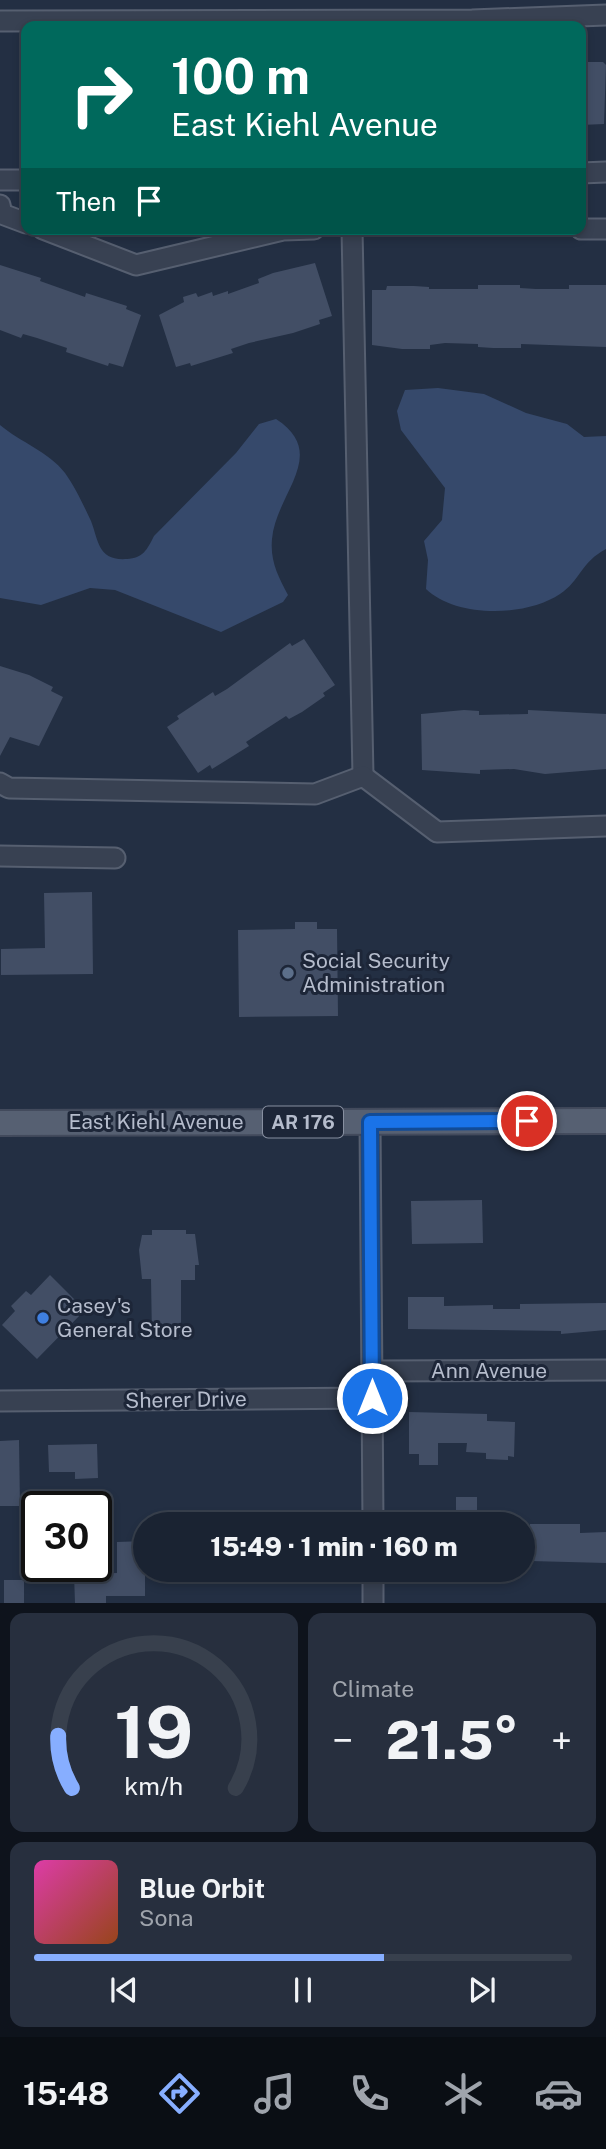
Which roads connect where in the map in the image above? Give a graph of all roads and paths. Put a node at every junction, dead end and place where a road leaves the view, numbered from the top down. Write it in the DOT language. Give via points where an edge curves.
graph roads {
  1 [pos="606,15"];
  2 [pos="0,21"];
  3 [pos="606,172"];
  4 [pos="586,173"];
  5 [pos="0,180"];
  6 [pos="21,180"];
  7 [pos="0,205"];
  8 [pos="21,221"];
  9 [pos="586,229"];
  10 [pos="606,229"];
  11 [pos="58,235"];
  12 [pos="262,235"];
  13 [pos="352,235"];
  14 [pos="363,776"];
  15 [pos="0,783"];
  16 [pos="606,826"];
  17 [pos="0,856"];
  18 [pos="115,858"];
  19 [pos="606,1121"];
  20 [pos="370,1122"];
  21 [pos="0,1123"];
  22 [pos="606,1370"];
  23 [pos="372,1371"];
  24 [pos="372,1398"];
  25 [pos="0,1401"];
  26 [pos="373,1512"];
  27 [pos="373,1582"];
  28 [pos="373,1603"];
  1 -- 2 [label="street" via="472,20"];
  3 -- 4 [label="street"];
  5 -- 6 [label="street"];
  7 -- 8 [label="street" via="2,214"];
  9 -- 10 [label="street"];
  11 -- 12 [label="street" via="136,265"];
  13 -- 14 [label="street"];
  14 -- 15 [label="street" via="316,794 9,788"];
  14 -- 16 [label="street" via="437,832"];
  17 -- 18 [label="street"];
  19 -- 20 [label="main road, East Kiehl Avenue / AR 176"];
  20 -- 21 [label="main road, East Kiehl Avenue / AR 176"];
  20 -- 23 [label="street"];
  22 -- 23 [label="street, Ann Avenue"];
  23 -- 24 [label="street"];
  24 -- 25 [label="street, Sherer Drive"];
  24 -- 26 [label="street"];
  27 -- 28 [label="street"];
}
